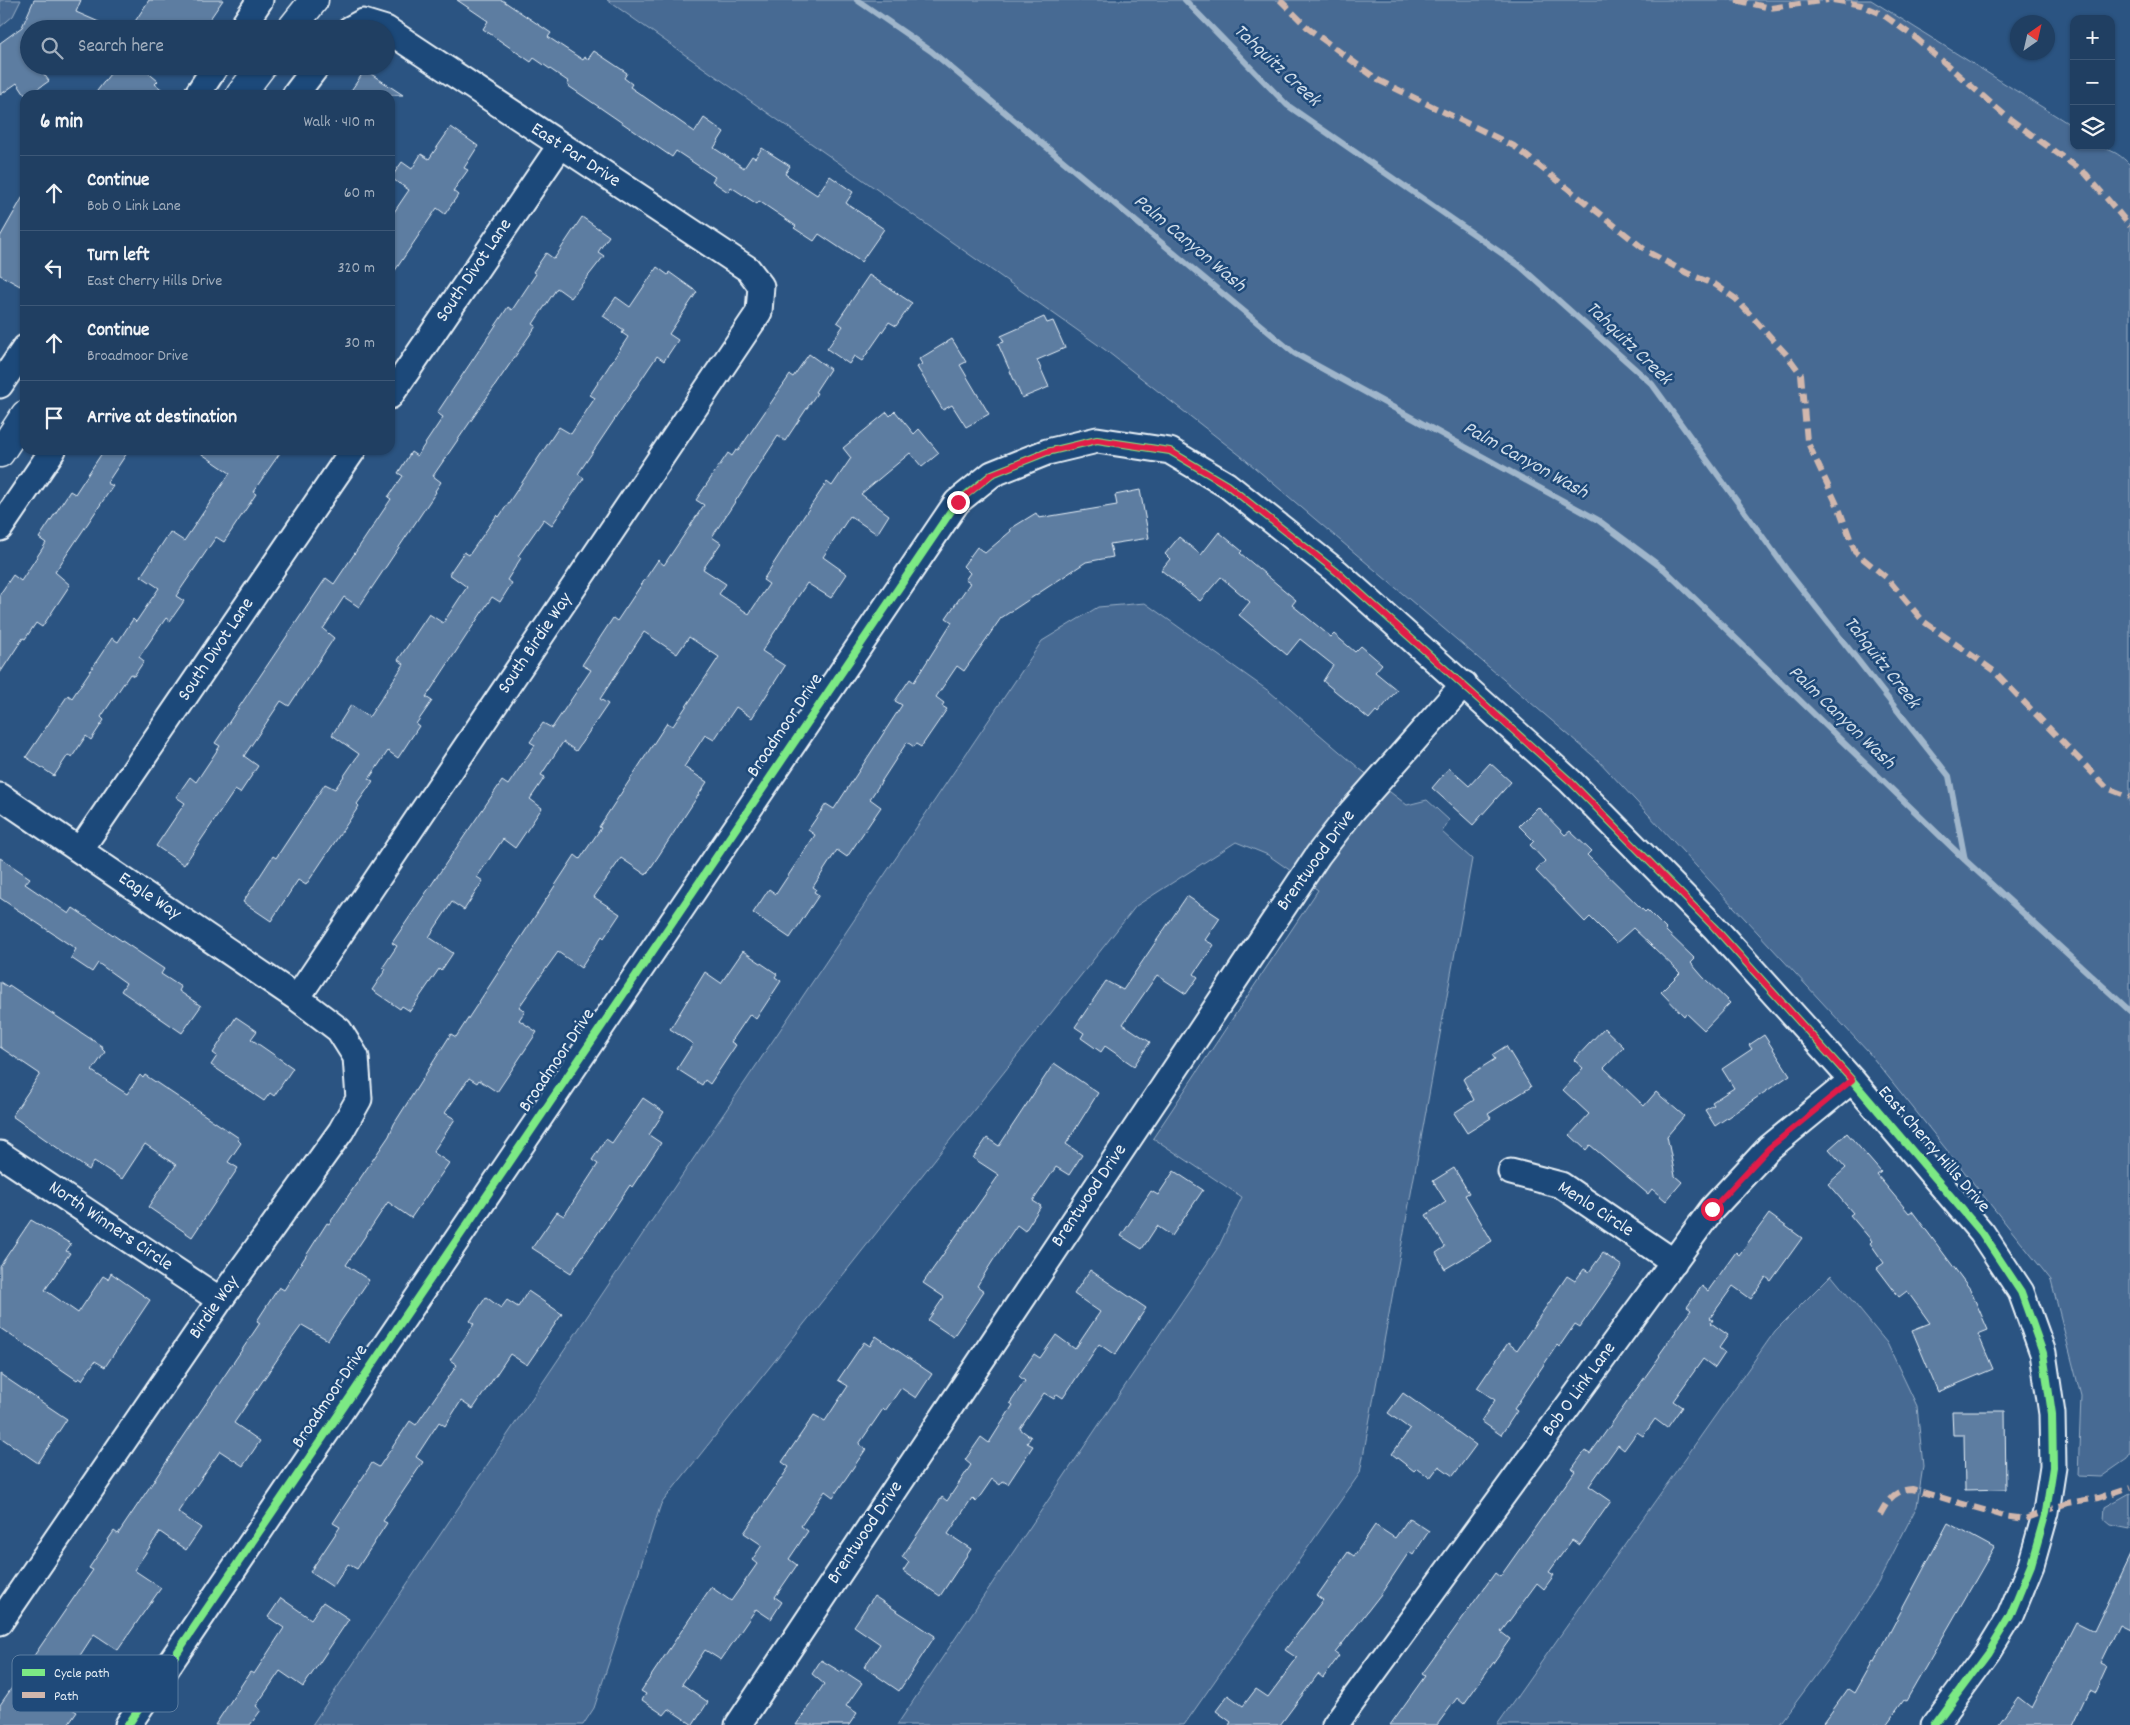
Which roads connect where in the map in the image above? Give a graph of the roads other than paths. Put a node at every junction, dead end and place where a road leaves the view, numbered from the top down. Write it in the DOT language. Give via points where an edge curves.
graph roads {
  1 [pos="260,0"];
  2 [pos="314,0"];
  3 [pos="247,20"];
  4 [pos="298,20"];
  5 [pos="395,42"];
  6 [pos="210,75"];
  7 [pos="255,75"];
  8 [pos="310,75"];
  9 [pos="200,90"];
  10 [pos="244,90"];
  11 [pos="299,90"];
  12 [pos="560,146"];
  13 [pos="761,286"];
  14 [pos="20,355"];
  15 [pos="0,385"];
  16 [pos="395,389"];
  17 [pos="20,423"];
  18 [pos="1047,452"];
  19 [pos="0,453"];
  20 [pos="50,455"];
  21 [pos="350,455"];
  22 [pos="0,528"];
  23 [pos="1464,684"];
  24 [pos="0,796"];
  25 [pos="80,850"];
  26 [pos="297,998"];
  27 [pos="1852,1080"];
  28 [pos="0,1154"];
  29 [pos="1511,1172"];
  30 [pos="1674,1262"];
  31 [pos="220,1300"];
  32 [pos="0,1622"];
  33 [pos="176,1655"];
  34 [pos="137,1712"];
  35 [pos="128,1725"];
  36 [pos="738,1725"];
  37 [pos="1335,1725"];
  38 [pos="1934,1725"];
  1 -- 3 [label="street"];
  2 -- 4 [label="main road"];
  5 -- 12 [label="street, East Par Drive"];
  6 -- 9 [label="street"];
  7 -- 10 [label="main road"];
  8 -- 11 [label="street"];
  12 -- 13 [label="street, East Par Drive" via="748,269"];
  12 -- 16 [label="street, South Divot Lane"];
  13 -- 26 [label="street, South Birdie Way" via="760,312"];
  14 -- 15 [label="street"];
  17 -- 19 [label="main road"];
  18 -- 23 [label="street, East Cherry Hills Drive" via="1097,440 1170,451 1227,485 1337,572"];
  18 -- 33 [label="street, Broadmoor Drive" via="992,474 958,502"];
  20 -- 22 [label="street"];
  21 -- 25 [label="street, South Divot Lane"];
  23 -- 27 [label="street, East Cherry Hills Drive" via="1570,781 1714,927"];
  23 -- 36 [label="street, Brentwood Drive" via="1352,811 1318,855"];
  24 -- 25 [label="street, Eagle Way"];
  25 -- 26 [label="street, Eagle Way"];
  26 -- 31 [label="street, Birdie Way" via="338,1030 356,1057 359,1099 341,1131"];
  27 -- 30 [label="street, Bob O Link Lane" via="1769,1148 1712,1209"];
  27 -- 38 [label="street, East Cherry Hills Drive" via="1982,1233 2021,1292 2043,1353 2052,1414 2053,1467 2046,1512 2031,1565 2010,1616 1988,1652"];
  28 -- 31 [label="street, North Winners Circle"];
  29 -- 30 [label="street, Menlo Circle" via="1561,1185"];
  30 -- 37 [label="street, Bob O Link Lane"];
  31 -- 32 [label="street, Birdie Way"];
  34 -- 35 [label="street, Broadmoor Drive"];
}
